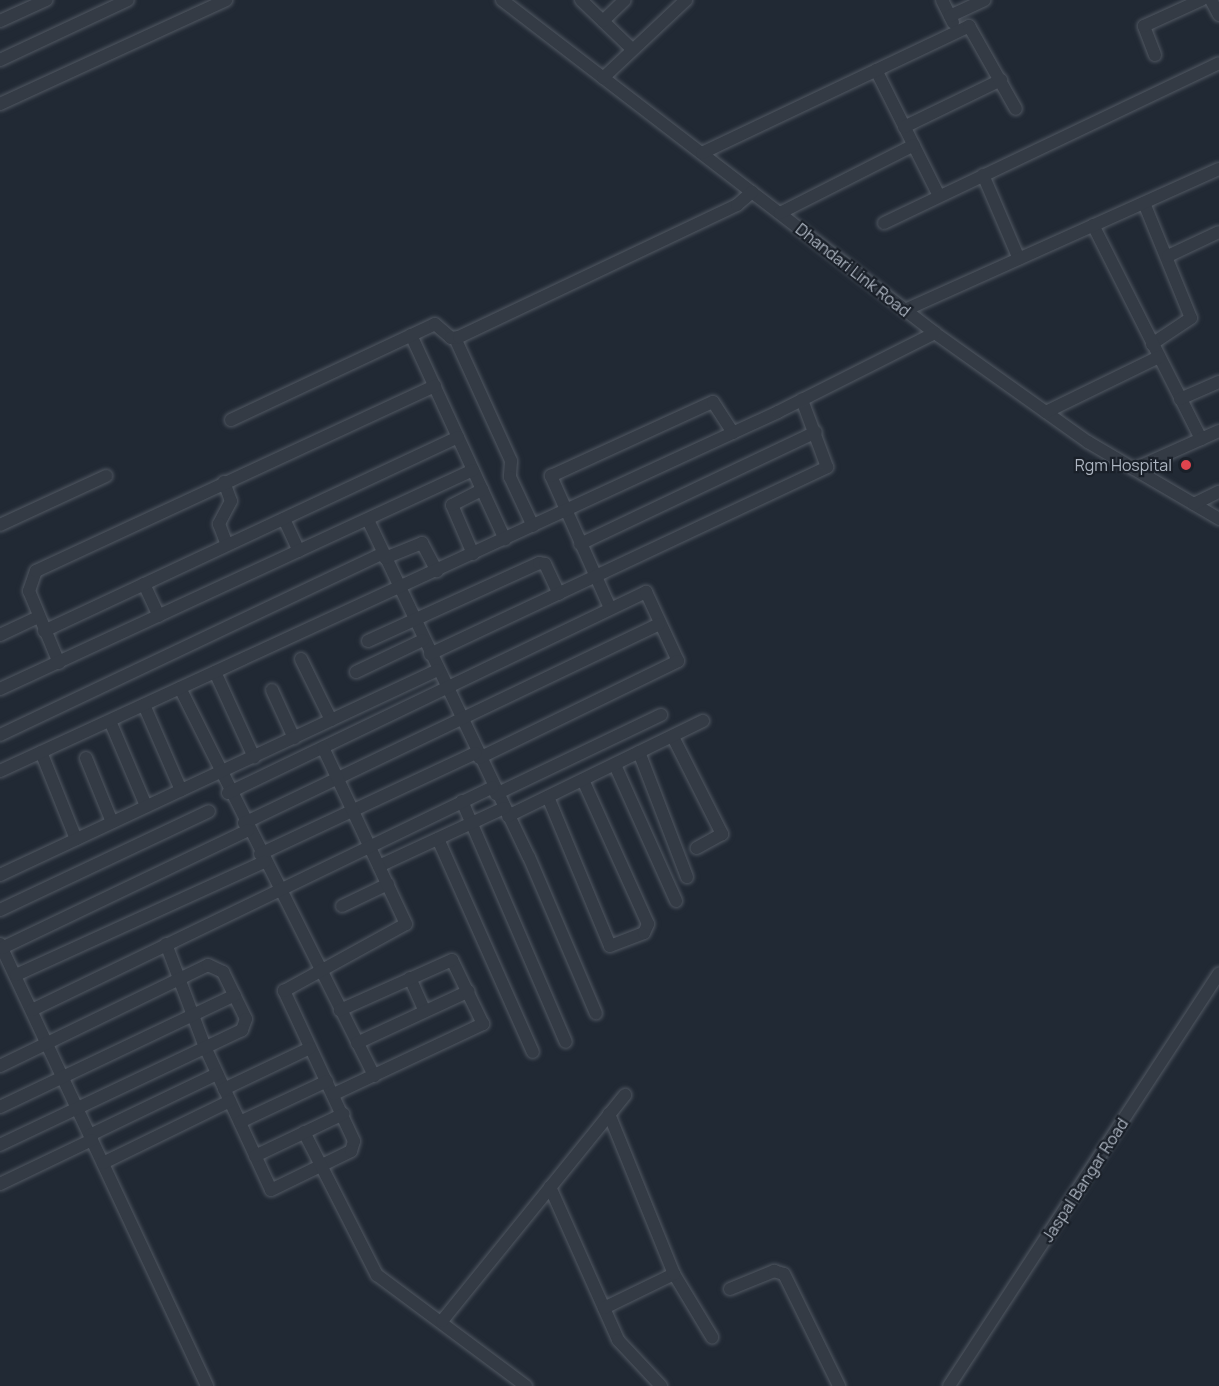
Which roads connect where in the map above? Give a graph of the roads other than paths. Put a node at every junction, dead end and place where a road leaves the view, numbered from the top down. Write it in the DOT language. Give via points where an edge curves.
graph roads {
  1 [pos="46,0"];
  2 [pos="128,0"];
  3 [pos="226,0"];
  4 [pos="502,0"];
  5 [pos="581,0"];
  6 [pos="625,0"];
  7 [pos="686,0"];
  8 [pos="942,0"];
  9 [pos="985,0"];
  10 [pos="1201,0"];
  11 [pos="1211,0"];
  12 [pos="1219,15"];
  13 [pos="950,16"];
  14 [pos="0,21"];
  15 [pos="603,21"];
  16 [pos="957,31"];
  17 [pos="632,49"];
  18 [pos="1155,55"];
  19 [pos="0,60"];
  20 [pos="1219,63"];
  21 [pos="876,70"];
  22 [pos="603,78"];
  23 [pos="1001,80"];
  24 [pos="0,104"];
  25 [pos="1016,109"];
  26 [pos="904,127"];
  27 [pos="914,145"];
  28 [pos="702,153"];
  29 [pos="1219,169"];
  30 [pos="983,175"];
  31 [pos="752,192"];
  32 [pos="939,196"];
  33 [pos="1144,203"];
  34 [pos="780,213"];
  35 [pos="884,223"];
  36 [pos="1093,225"];
  37 [pos="1219,232"];
  38 [pos="1168,256"];
  39 [pos="1019,258"];
  40 [pos="905,310"];
  41 [pos="935,333"];
  42 [pos="411,335"];
  43 [pos="455,338"];
  44 [pos="1152,344"];
  45 [pos="1159,357"];
  46 [pos="1219,382"];
  47 [pos="435,386"];
  48 [pos="1180,399"];
  49 [pos="802,400"];
  50 [pos="1046,412"];
  51 [pos="231,420"];
  52 [pos="1219,431"];
  53 [pos="816,432"];
  54 [pos="733,433"];
  55 [pos="458,436"];
  56 [pos="1201,439"];
  57 [pos="1134,469"];
  58 [pos="474,470"];
  59 [pos="106,477"];
  60 [pos="224,482"];
  61 [pos="482,489"];
  62 [pos="1219,492"];
  63 [pos="1194,504"];
  64 [pos="566,511"];
  65 [pos="284,519"];
  66 [pos="1219,519"];
  67 [pos="368,520"];
  68 [pos="0,525"];
  69 [pos="533,526"];
  70 [pos="505,539"];
  71 [pos="580,544"];
  72 [pos="227,545"];
  73 [pos="299,551"];
  74 [pos="473,554"];
  75 [pos="384,555"];
  76 [pos="437,571"];
  77 [pos="595,577"];
  78 [pos="144,584"];
  79 [pos="399,588"];
  80 [pos="559,594"];
  81 [pos="610,608"];
  82 [pos="159,616"];
  83 [pos="38,617"];
  84 [pos="414,619"];
  85 [pos="659,624"];
  86 [pos="44,631"];
  87 [pos="0,635"];
  88 [pos="368,640"];
  89 [pos="423,640"];
  90 [pos="430,654"];
  91 [pos="301,659"];
  92 [pos="59,663"];
  93 [pos="437,670"];
  94 [pos="215,672"];
  95 [pos="356,672"];
  96 [pos="180,688"];
  97 [pos="446,688"];
  98 [pos="0,689"];
  99 [pos="272,690"];
  100 [pos="144,705"];
  101 [pos="661,715"];
  102 [pos="331,720"];
  103 [pos="110,721"];
  104 [pos="703,721"];
  105 [pos="461,722"];
  106 [pos="0,735"];
  107 [pos="674,737"];
  108 [pos="294,738"];
  109 [pos="323,748"];
  110 [pos="41,752"];
  111 [pos="639,752"];
  112 [pos="478,756"];
  113 [pos="254,757"];
  114 [pos="86,758"];
  115 [pos="615,765"];
  116 [pos="0,771"];
  117 [pos="219,772"];
  118 [pos="337,778"];
  119 [pos="583,780"];
  120 [pos="181,790"];
  121 [pos="495,791"];
  122 [pos="228,793"];
  123 [pos="548,797"];
  124 [pos="462,801"];
  125 [pos="146,806"];
  126 [pos="353,811"];
  127 [pos="209,812"];
  128 [pos="506,812"];
  129 [pos="112,822"];
  130 [pos="471,823"];
  131 [pos="246,827"];
  132 [pos="76,839"];
  133 [pos="438,839"];
  134 [pos="368,844"];
  135 [pos="697,848"];
  136 [pos="262,858"];
  137 [pos="380,866"];
  138 [pos="0,874"];
  139 [pos="687,877"];
  140 [pos="388,884"];
  141 [pos="278,889"];
  142 [pos="676,901"];
  143 [pos="342,906"];
  144 [pos="0,910"];
  145 [pos="166,944"];
  146 [pos="1,946"];
  147 [pos="320,970"];
  148 [pos="1219,974"];
  149 [pos="16,975"];
  150 [pos="181,977"];
  151 [pos="410,978"];
  152 [pos="469,991"];
  153 [pos="235,995"];
  154 [pos="32,1010"];
  155 [pos="340,1010"];
  156 [pos="425,1011"];
  157 [pos="596,1013"];
  158 [pos="195,1014"];
  159 [pos="566,1042"];
  160 [pos="47,1043"];
  161 [pos="357,1043"];
  162 [pos="205,1047"];
  163 [pos="310,1048"];
  164 [pos="533,1052"];
  165 [pos="0,1066"];
  166 [pos="217,1074"];
  167 [pos="374,1076"];
  168 [pos="63,1077"];
  169 [pos="327,1081"];
  170 [pos="334,1094"];
  171 [pos="227,1095"];
  172 [pos="625,1095"];
  173 [pos="0,1107"];
  174 [pos="76,1107"];
  175 [pos="343,1114"];
  176 [pos="609,1114"];
  177 [pos="240,1122"];
  178 [pos="304,1132"];
  179 [pos="91,1137"];
  180 [pos="0,1145"];
  181 [pos="255,1156"];
  182 [pos="103,1163"];
  183 [pos="321,1166"];
  184 [pos="0,1184"];
  185 [pos="550,1187"];
  186 [pos="674,1274"];
  187 [pos="730,1289"];
  188 [pos="604,1308"];
  189 [pos="442,1321"];
  190 [pos="712,1337"];
  191 [pos="207,1386"];
  192 [pos="526,1386"];
  193 [pos="661,1386"];
  194 [pos="839,1386"];
  195 [pos="949,1386"];
  1 -- 14 [label="street"];
  2 -- 19 [label="street"];
  3 -- 24 [label="street"];
  4 -- 22 [label="street, Dhandari Link Road"];
  5 -- 15 [label="street"];
  6 -- 15 [label="street"];
  7 -- 17 [label="street" via="646,43"];
  8 -- 13 [label="street"];
  9 -- 13 [label="street"];
  10 -- 18 [label="street" via="1144,26"];
  11 -- 12 [label="street"];
  13 -- 16 [label="street"];
  15 -- 17 [label="street"];
  16 -- 21 [label="street"];
  16 -- 23 [label="street" via="972,26"];
  17 -- 22 [label="street"];
  20 -- 30 [label="street"];
  21 -- 26 [label="street"];
  21 -- 28 [label="street"];
  22 -- 28 [label="street, Dhandari Link Road"];
  23 -- 25 [label="street"];
  23 -- 26 [label="street"];
  26 -- 27 [label="street"];
  27 -- 32 [label="street"];
  27 -- 34 [label="street"];
  28 -- 31 [label="street, Dhandari Link Road"];
  29 -- 33 [label="street"];
  30 -- 32 [label="street"];
  30 -- 39 [label="street"];
  31 -- 34 [label="street, Dhandari Link Road"];
  31 -- 43 [label="street" via="727,210"];
  32 -- 35 [label="street"];
  33 -- 36 [label="street"];
  33 -- 38 [label="street"];
  34 -- 40 [label="street, Dhandari Link Road"];
  36 -- 39 [label="street"];
  36 -- 44 [label="street"];
  37 -- 38 [label="street"];
  38 -- 44 [label="street" via="1191,318"];
  39 -- 40 [label="street"];
  40 -- 41 [label="street, Dhandari Link Road"];
  41 -- 49 [label="street"];
  41 -- 50 [label="street, Dhandari Link Road"];
  42 -- 43 [label="street" via="438,324"];
  42 -- 47 [label="street"];
  42 -- 51 [label="street"];
  43 -- 69 [label="street" via="511,461 509,473"];
  44 -- 45 [label="street"];
  45 -- 48 [label="street"];
  45 -- 50 [label="street"];
  46 -- 48 [label="street"];
  47 -- 55 [label="street"];
  47 -- 60 [label="street"];
  48 -- 56 [label="street"];
  49 -- 53 [label="street"];
  49 -- 54 [label="street"];
  50 -- 57 [label="street, Dhandari Link Road"];
  52 -- 56 [label="street"];
  53 -- 71 [label="street"];
  53 -- 77 [label="street" via="826,467"];
  54 -- 64 [label="street"];
  54 -- 64 [label="street" via="713,402 551,476"];
  55 -- 58 [label="street"];
  55 -- 65 [label="street"];
  56 -- 57 [label="street"];
  57 -- 63 [label="street, Dhandari Link Road"];
  58 -- 61 [label="street"];
  58 -- 67 [label="street"];
  59 -- 68 [label="street"];
  60 -- 72 [label="street" via="231,501 219,524"];
  60 -- 83 [label="street" via="36,572 28,581"];
  61 -- 70 [label="street"];
  61 -- 74 [label="street" via="452,506"];
  62 -- 63 [label="street"];
  63 -- 66 [label="street, Dhandari Link Road"];
  64 -- 69 [label="street"];
  64 -- 71 [label="street"];
  65 -- 72 [label="street"];
  65 -- 73 [label="street"];
  67 -- 73 [label="street"];
  67 -- 75 [label="street"];
  69 -- 70 [label="street"];
  70 -- 74 [label="street"];
  71 -- 77 [label="street"];
  72 -- 78 [label="street"];
  73 -- 82 [label="street"];
  74 -- 76 [label="street"];
  75 -- 76 [label="street" via="422,543"];
  75 -- 79 [label="street"];
  75 -- 106 [label="street"];
  76 -- 79 [label="street"];
  77 -- 80 [label="street"];
  77 -- 81 [label="street"];
  78 -- 82 [label="street"];
  78 -- 86 [label="street"];
  79 -- 84 [label="street"];
  79 -- 94 [label="street"];
  80 -- 84 [label="street" via="545,564 539,563"];
  80 -- 90 [label="street"];
  81 -- 85 [label="street" via="646,592"];
  81 -- 97 [label="street"];
  82 -- 92 [label="street"];
  83 -- 86 [label="street"];
  83 -- 87 [label="street"];
  84 -- 88 [label="street"];
  84 -- 89 [label="street"];
  85 -- 105 [label="street"];
  85 -- 112 [label="street" via="678,661"];
  86 -- 92 [label="street"];
  89 -- 90 [label="street"];
  89 -- 95 [label="street"];
  90 -- 93 [label="street"];
  91 -- 102 [label="street"];
  92 -- 98 [label="street"];
  93 -- 97 [label="street"];
  93 -- 102 [label="street"];
  94 -- 96 [label="street"];
  94 -- 113 [label="street"];
  96 -- 100 [label="street"];
  96 -- 117 [label="street"];
  97 -- 105 [label="street"];
  97 -- 109 [label="street"];
  99 -- 108 [label="street"];
  100 -- 103 [label="street"];
  100 -- 120 [label="street"];
  101 -- 121 [label="street"];
  102 -- 108 [label="street"];
  103 -- 110 [label="street"];
  103 -- 125 [label="street"];
  104 -- 107 [label="street"];
  105 -- 112 [label="street"];
  105 -- 118 [label="street"];
  107 -- 111 [label="street"];
  107 -- 135 [label="street" via="722,834"];
  108 -- 113 [label="street"];
  109 -- 118 [label="street"];
  109 -- 122 [label="street"];
  110 -- 116 [label="street"];
  110 -- 132 [label="street"];
  111 -- 115 [label="street"];
  111 -- 139 [label="street"];
  112 -- 121 [label="street"];
  112 -- 126 [label="street"];
  113 -- 117 [label="street"];
  114 -- 129 [label="street"];
  115 -- 119 [label="street"];
  115 -- 142 [label="street"];
  117 -- 120 [label="street"];
  117 -- 122 [label="street"];
  118 -- 126 [label="street"];
  118 -- 131 [label="street"];
  119 -- 123 [label="street"];
  119 -- 123 [label="street" via="648,924 634,938 610,946"];
  120 -- 125 [label="street"];
  121 -- 124 [label="street"];
  121 -- 128 [label="street"];
  122 -- 131 [label="street"];
  123 -- 128 [label="street"];
  124 -- 130 [label="street"];
  124 -- 134 [label="street"];
  125 -- 129 [label="street"];
  126 -- 134 [label="street"];
  126 -- 136 [label="street"];
  127 -- 144 [label="street"];
  128 -- 130 [label="street"];
  128 -- 157 [label="street"];
  129 -- 132 [label="street"];
  130 -- 133 [label="street"];
  130 -- 159 [label="street"];
  131 -- 136 [label="street"];
  131 -- 146 [label="street"];
  132 -- 138 [label="street"];
  133 -- 137 [label="street"];
  133 -- 164 [label="street"];
  134 -- 137 [label="street"];
  134 -- 141 [label="street"];
  136 -- 141 [label="street"];
  136 -- 149 [label="street"];
  137 -- 140 [label="street"];
  140 -- 143 [label="street"];
  140 -- 147 [label="street" via="405,928"];
  141 -- 145 [label="street"];
  141 -- 147 [label="street"];
  145 -- 150 [label="street"];
  145 -- 154 [label="street"];
  146 -- 149 [label="street"];
  147 -- 155 [label="street"];
  147 -- 163 [label="street" via="284,991"];
  148 -- 195 [label="street, Jaspal Bangar Road"];
  149 -- 154 [label="street"];
  150 -- 153 [label="street" via="214,965"];
  150 -- 158 [label="street"];
  150 -- 160 [label="street"];
  151 -- 152 [label="street" via="452,960"];
  151 -- 155 [label="street"];
  151 -- 156 [label="street"];
  152 -- 156 [label="street"];
  152 -- 167 [label="street" via="482,1026"];
  153 -- 158 [label="street"];
  153 -- 162 [label="street" via="247,1024"];
  154 -- 160 [label="street"];
  155 -- 161 [label="street"];
  156 -- 161 [label="street"];
  158 -- 162 [label="street"];
  158 -- 168 [label="street"];
  160 -- 165 [label="street"];
  160 -- 168 [label="street"];
  161 -- 167 [label="street"];
  162 -- 166 [label="street"];
  162 -- 174 [label="street"];
  163 -- 169 [label="street"];
  163 -- 171 [label="street"];
  166 -- 171 [label="street"];
  166 -- 179 [label="street"];
  167 -- 170 [label="street"];
  168 -- 173 [label="street"];
  168 -- 174 [label="street"];
  169 -- 170 [label="street"];
  169 -- 177 [label="street"];
  170 -- 175 [label="street"];
  171 -- 177 [label="street"];
  171 -- 182 [label="street"];
  172 -- 176 [label="street"];
  174 -- 179 [label="street"];
  174 -- 180 [label="street"];
  175 -- 178 [label="street"];
  175 -- 183 [label="street" via="355,1147"];
  176 -- 185 [label="street"];
  176 -- 186 [label="street"];
  177 -- 181 [label="street"];
  178 -- 181 [label="street"];
  178 -- 183 [label="street"];
  179 -- 182 [label="street"];
  179 -- 184 [label="street"];
  181 -- 183 [label="street" via="272,1190"];
  182 -- 191 [label="street"];
  183 -- 189 [label="street" via="376,1275"];
  185 -- 188 [label="street"];
  185 -- 189 [label="street"];
  186 -- 188 [label="street"];
  186 -- 190 [label="street"];
  187 -- 194 [label="street" via="774,1271 784,1274"];
  188 -- 193 [label="street" via="625,1350"];
  189 -- 192 [label="street"];
}
